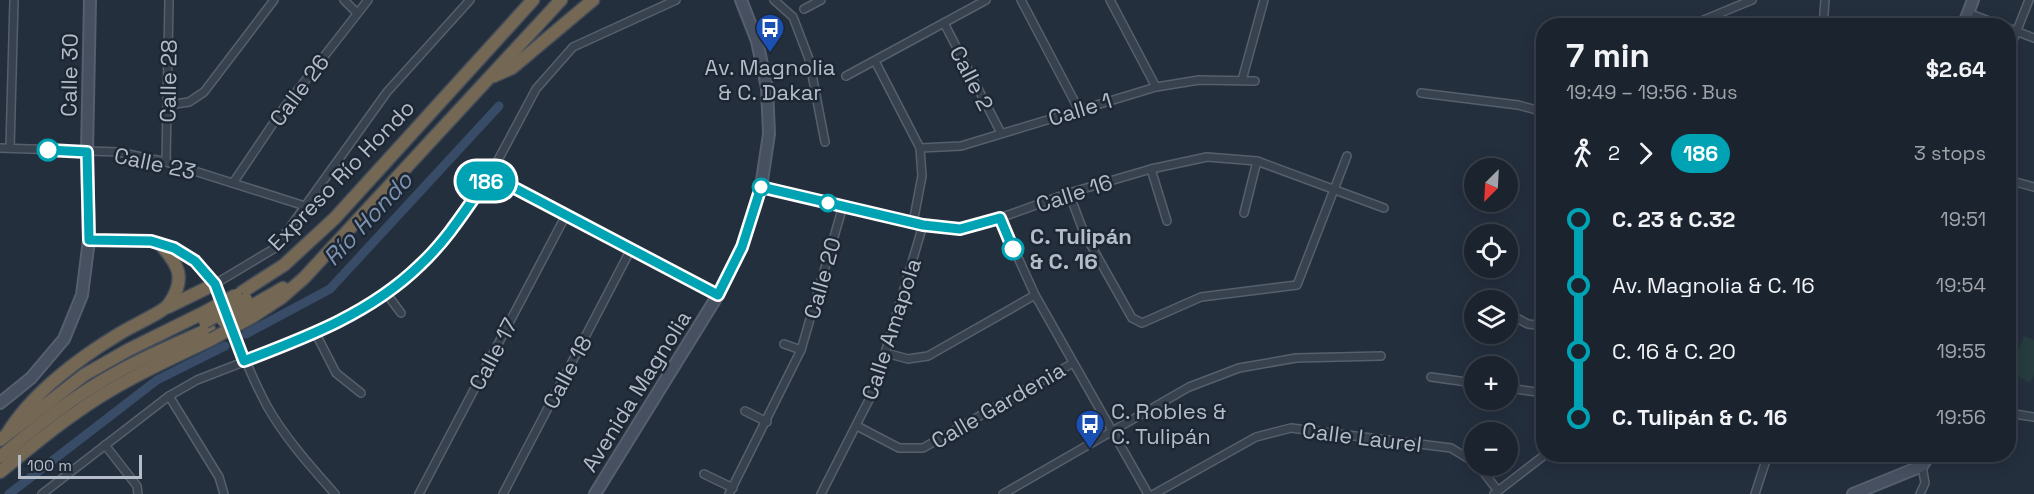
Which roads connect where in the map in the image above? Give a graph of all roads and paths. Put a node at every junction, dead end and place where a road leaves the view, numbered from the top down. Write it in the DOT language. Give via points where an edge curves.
graph roads {
  1 [pos="14,0"];
  2 [pos="90,0"];
  3 [pos="169,0"];
  4 [pos="274,0"];
  5 [pos="344,0"];
  6 [pos="368,0"];
  7 [pos="470,0"];
  8 [pos="521,0"];
  9 [pos="533,0"];
  10 [pos="561,0"];
  11 [pos="593,0"];
  12 [pos="676,0"];
  13 [pos="743,0"];
  14 [pos="774,0"];
  15 [pos="821,0"];
  16 [pos="986,0"];
  17 [pos="1021,0"];
  18 [pos="1110,0"];
  19 [pos="1264,0"];
  20 [pos="1752,0"];
  21 [pos="1825,0"];
  22 [pos="1973,0"];
  23 [pos="2029,0"];
  24 [pos="804,9"];
  25 [pos="357,13"];
  26 [pos="1968,13"];
  27 [pos="1708,18"];
  28 [pos="1823,18"];
  29 [pos="1966,18"];
  30 [pos="1981,18"];
  31 [pos="944,23"];
  32 [pos="505,31"];
  33 [pos="2017,31"];
  34 [pos="2034,38"];
  35 [pos="875,61"];
  36 [pos="846,76"];
  37 [pos="490,78"];
  38 [pos="1242,80"];
  39 [pos="1255,81"];
  40 [pos="1156,87"];
  41 [pos="1421,93"];
  42 [pos="168,105"];
  43 [pos="1079,110"];
  44 [pos="1536,110"];
  45 [pos="1001,133"];
  46 [pos="825,142"];
  47 [pos="0,148"];
  48 [pos="10,148"];
  49 [pos="920,148"];
  50 [pos="87,152"];
  51 [pos="1347,156"];
  52 [pos="1257,161"];
  53 [pos="166,162"];
  54 [pos="1151,169"];
  55 [pos="490,175"];
  56 [pos="2016,182"];
  57 [pos="233,183"];
  58 [pos="761,187"];
  59 [pos="2034,187"];
  60 [pos="1335,189"];
  61 [pos="1069,193"];
  62 [pos="304,206"];
  63 [pos="843,206"];
  64 [pos="1384,208"];
  65 [pos="1244,213"];
  66 [pos="566,215"];
  67 [pos="1000,218"];
  68 [pos="1167,221"];
  69 [pos="913,223"];
  70 [pos="923,225"];
  71 [pos="89,240"];
  72 [pos="160,244"];
  73 [pos="631,249"];
  74 [pos="215,284"];
  75 [pos="386,293"];
  76 [pos="718,295"];
  77 [pos="1035,295"];
  78 [pos="248,304"];
  79 [pos="168,306"];
  80 [pos="400,313"];
  81 [pos="1518,319"];
  82 [pos="1536,325"];
  83 [pos="207,326"];
  84 [pos="316,333"];
  85 [pos="784,344"];
  86 [pos="801,350"];
  87 [pos="886,353"];
  88 [pos="1381,356"];
  89 [pos="244,361"];
  90 [pos="1073,363"];
  91 [pos="1431,377"];
  92 [pos="1464,382"];
  93 [pos="1518,389"];
  94 [pos="1536,392"];
  95 [pos="361,393"];
  96 [pos="169,396"];
  97 [pos="0,403"];
  98 [pos="745,411"];
  99 [pos="2016,414"];
  100 [pos="2034,417"];
  101 [pos="767,422"];
  102 [pos="857,426"];
  103 [pos="1112,430"];
  104 [pos="4,437"];
  105 [pos="105,445"];
  106 [pos="0,448"];
  107 [pos="1464,456"];
  108 [pos="0,457"];
  109 [pos="1536,462"];
  110 [pos="1765,462"];
  111 [pos="1925,462"];
  112 [pos="1922,466"];
  113 [pos="0,472"];
  114 [pos="704,474"];
  115 [pos="1485,476"];
  116 [pos="731,491"];
  117 [pos="1496,492"];
  118 [pos="42,494"];
  119 [pos="138,494"];
  120 [pos="224,494"];
  121 [pos="335,494"];
  122 [pos="419,494"];
  123 [pos="503,494"];
  124 [pos="595,494"];
  125 [pos="821,494"];
  126 [pos="1003,494"];
  127 [pos="1148,494"];
  128 [pos="1154,494"];
  129 [pos="1755,494"];
  130 [pos="1853,494"];
  131 [pos="1920,494"];
  1 -- 48 [label="street"];
  2 -- 50 [label="street, Calle 30"];
  3 -- 42 [label="street, Calle 28"];
  4 -- 42 [label="street" via="204,92 189,102"];
  5 -- 25 [label="street"];
  6 -- 25 [label="street, Calle 26"];
  7 -- 62 [label="street" via="387,92"];
  8 -- 32 [label="highway"];
  9 -- 32 [label="highway, Expreso Río Hondo"];
  10 -- 37 [label="highway, Expreso Río Hondo"];
  11 -- 37 [label="highway" via="512,68"];
  12 -- 55 [label="street" via="573,47 536,89"];
  13 -- 58 [label="street, Avenida Magnolia" via="767,88 769,134"];
  14 -- 46 [label="street" via="793,17 809,59"];
  15 -- 24 [label="street"];
  16 -- 31 [label="street"];
  17 -- 43 [label="street"];
  18 -- 40 [label="street"];
  19 -- 38 [label="street"];
  20 -- 27 [label="street"];
  21 -- 28 [label="street"];
  22 -- 26 [label="street"];
  23 -- 33 [label="street"];
  25 -- 57 [label="street, Calle 26" via="283,109"];
  26 -- 29 [label="street"];
  26 -- 30 [label="street"];
  31 -- 35 [label="street"];
  31 -- 45 [label="street, Calle 2"];
  32 -- 78 [label="highway, Expreso Río Hondo" via="335,218 269,276"];
  33 -- 34 [label="street"];
  35 -- 36 [label="street"];
  35 -- 49 [label="street"];
  37 -- 78 [label="highway, Expreso Río Hondo" via="317,265 281,298"];
  38 -- 39 [label="street, Calle 1"];
  38 -- 40 [label="street, Calle 1" via="1199,80"];
  40 -- 43 [label="street, Calle 1"];
  41 -- 44 [label="street"];
  42 -- 53 [label="street, Calle 28"];
  43 -- 45 [label="street, Calle 1"];
  45 -- 49 [label="street, Calle 1" via="961,146"];
  47 -- 48 [label="street, Calle 23"];
  48 -- 50 [label="street, Calle 23"];
  49 -- 69 [label="street" via="922,176"];
  50 -- 53 [label="street, Calle 23" via="118,152"];
  50 -- 71 [label="street, Calle 30"];
  51 -- 60 [label="street"];
  52 -- 54 [label="street, Calle 16" via="1207,157"];
  52 -- 60 [label="street, Calle 16"];
  52 -- 65 [label="street"];
  53 -- 57 [label="street, Calle 23"];
  54 -- 61 [label="street, Calle 16"];
  54 -- 68 [label="street"];
  55 -- 66 [label="street"];
  55 -- 75 [label="street" via="451,232 420,266"];
  56 -- 59 [label="street"];
  57 -- 62 [label="street, Calle 23"];
  58 -- 63 [label="street, Calle 16"];
  58 -- 76 [label="street, Avenida Magnolia" via="742,247"];
  60 -- 61 [label="street" via="1297,285 1201,297 1142,323 1132,318 1084,233"];
  60 -- 64 [label="street, Calle 16"];
  61 -- 67 [label="street, Calle 16"];
  62 -- 74 [label="street" via="275,248"];
  63 -- 69 [label="street, Calle 16"];
  63 -- 86 [label="street, Calle 20"];
  66 -- 73 [label="street"];
  66 -- 122 [label="street, Calle 17"];
  67 -- 70 [label="street, Calle 16" via="960,229"];
  67 -- 77 [label="street"];
  69 -- 70 [label="street, Calle 16"];
  70 -- 87 [label="street, Calle Amapola"];
  71 -- 72 [label="street"];
  71 -- 97 [label="street, Calle 30" via="82,295 64,339 32,378"];
  72 -- 74 [label="street" via="195,261"];
  72 -- 79 [label="highway" via="176,263 179,276"];
  73 -- 76 [label="street"];
  73 -- 123 [label="street, Calle 18"];
  74 -- 79 [label="highway"];
  74 -- 89 [label="street"];
  75 -- 80 [label="street"];
  75 -- 84 [label="street"];
  76 -- 124 [label="street, Avenida Magnolia"];
  77 -- 87 [label="street" via="928,356 908,359"];
  77 -- 90 [label="street"];
  78 -- 83 [label="highway, Expreso Río Hondo, bridge"];
  78 -- 83 [label="highway, Expreso Río Hondo, bridge"];
  79 -- 104 [label="highway" via="90,351 17,417"];
  81 -- 82 [label="street"];
  83 -- 104 [label="highway, Expreso Río Hondo" via="128,350 84,375"];
  83 -- 106 [label="highway" via="142,352 85,384"];
  83 -- 108 [label="highway" via="97,384 52,414"];
  83 -- 113 [label="highway, Expreso Río Hondo" via="147,371 77,412"];
  84 -- 89 [label="street"];
  84 -- 95 [label="street" via="336,373"];
  85 -- 86 [label="street, Calle 20"];
  86 -- 101 [label="street, Calle 20"];
  87 -- 102 [label="street, Calle Amapola"];
  88 -- 103 [label="street" via="1296,358 1239,368 1189,387"];
  89 -- 96 [label="street" via="196,380"];
  89 -- 121 [label="street" via="268,408"];
  90 -- 102 [label="street, Calle Gardenia" via="923,448 899,448"];
  90 -- 103 [label="street"];
  91 -- 92 [label="street"];
  93 -- 94 [label="street"];
  96 -- 105 [label="street"];
  96 -- 120 [label="street" via="219,477"];
  98 -- 101 [label="street"];
  99 -- 100 [label="street"];
  101 -- 116 [label="street, Calle 20"];
  102 -- 125 [label="street, Calle Amapola"];
  103 -- 126 [label="street"];
  103 -- 127 [label="street"];
  105 -- 118 [label="street"];
  105 -- 119 [label="street" via="137,486"];
  107 -- 128 [label="street, Calle Laurel" via="1451,448 1291,428 1256,437"];
  109 -- 117 [label="street"];
  110 -- 129 [label="street"];
  111 -- 112 [label="street"];
  112 -- 130 [label="street"];
  112 -- 131 [label="street" via="1925,483"];
  114 -- 116 [label="street, Calle 20"];
  115 -- 117 [label="street"];
}
